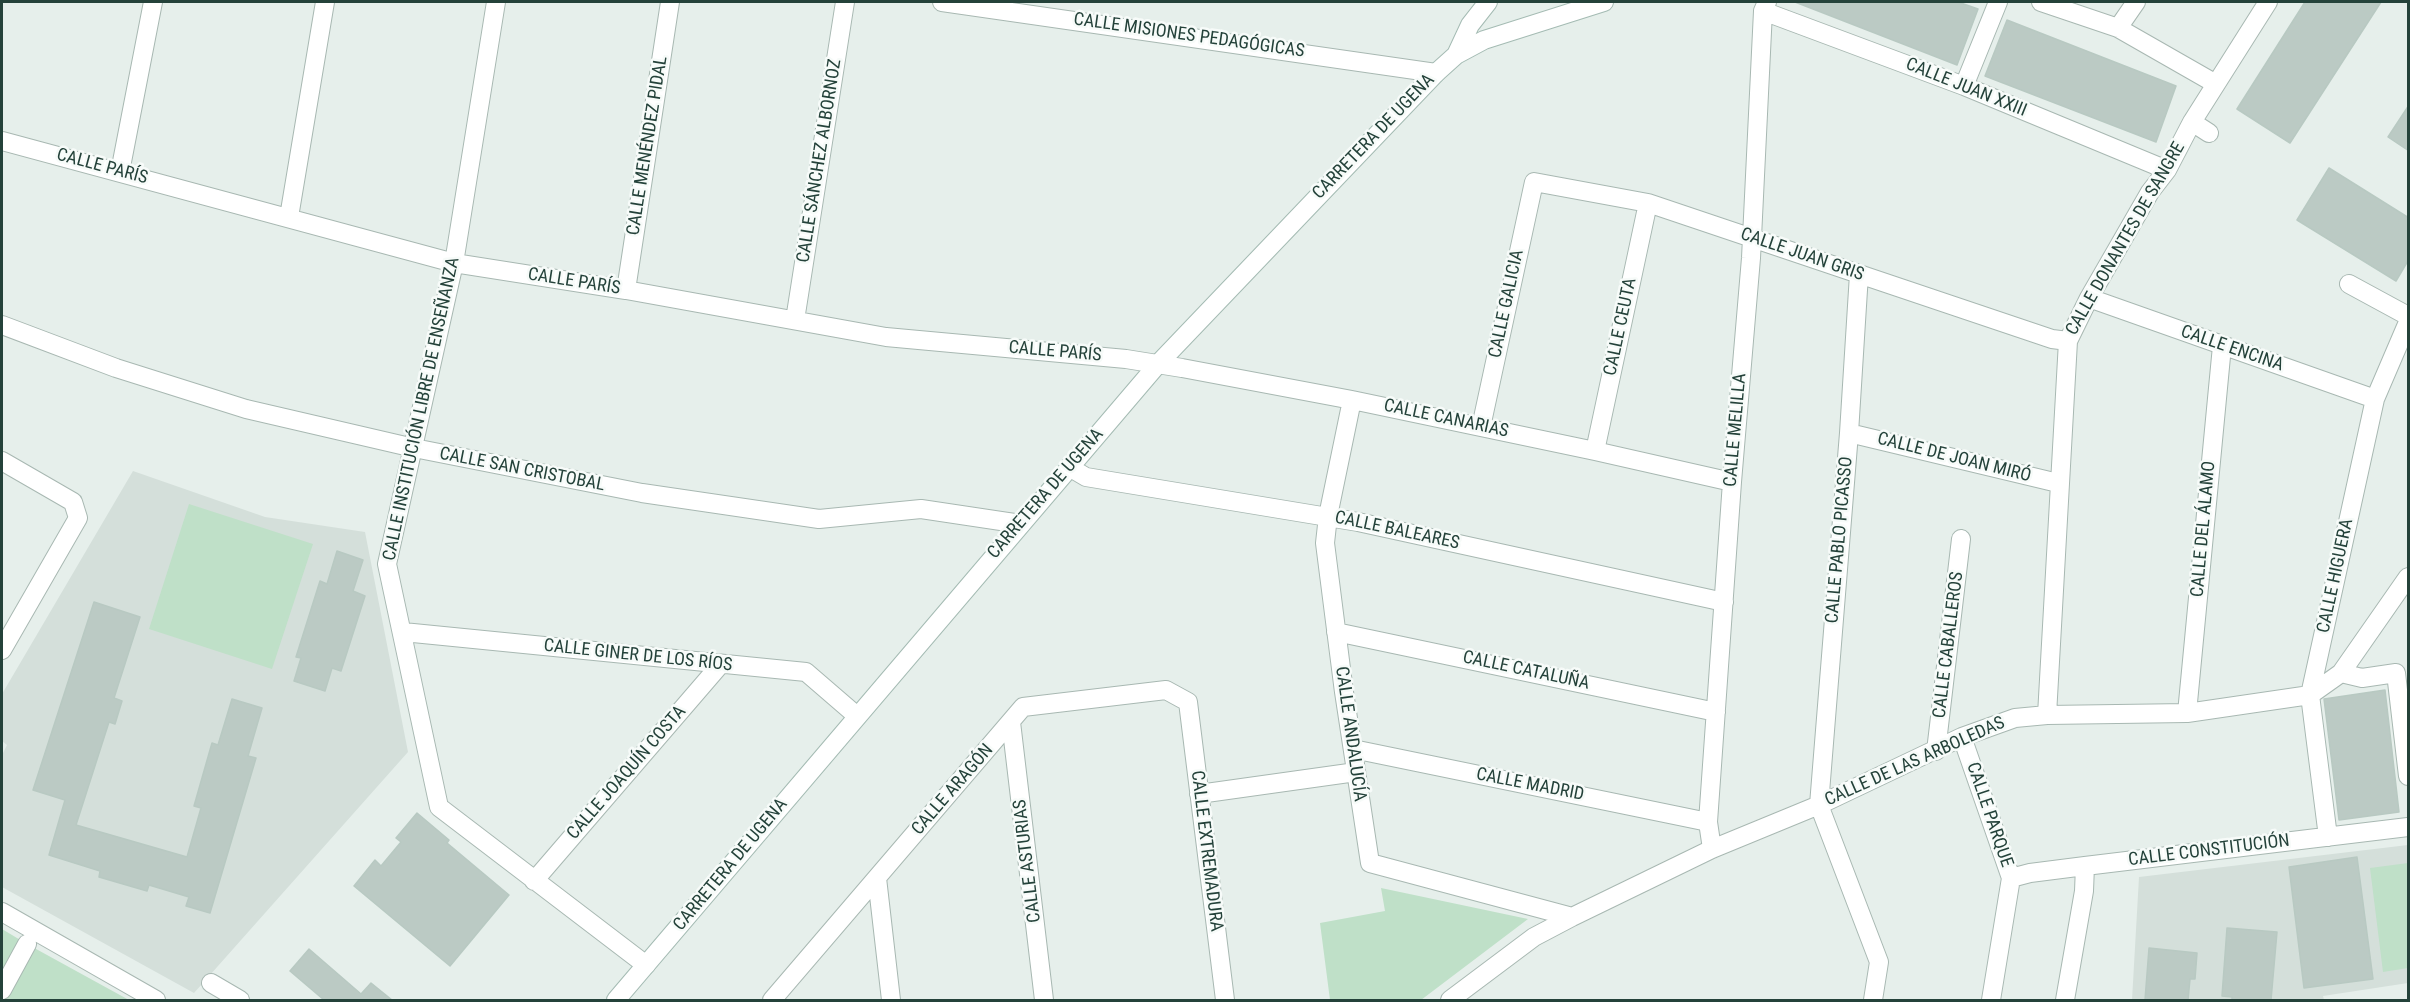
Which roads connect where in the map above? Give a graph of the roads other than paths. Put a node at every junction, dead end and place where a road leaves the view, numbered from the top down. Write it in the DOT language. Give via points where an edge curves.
graph roads {
  1 [pos="153,2"];
  2 [pos="325,2"];
  3 [pos="496,2"];
  4 [pos="670,2"];
  5 [pos="845,2"];
  6 [pos="942,2"];
  7 [pos="1485,2"];
  8 [pos="1604,2"];
  9 [pos="1998,2"];
  10 [pos="2041,2"];
  11 [pos="2136,2"];
  12 [pos="2268,2"];
  13 [pos="1763,5"];
  14 [pos="1546,10"];
  15 [pos="2118,28"];
  16 [pos="1456,55"];
  17 [pos="1436,72"];
  18 [pos="2216,84"];
  19 [pos="1964,86"];
  20 [pos="2192,122"];
  21 [pos="2209,133"];
  22 [pos="2,141"];
  23 [pos="2167,170"];
  24 [pos="120,172"];
  25 [pos="1534,182"];
  26 [pos="1648,203"];
  27 [pos="289,217"];
  28 [pos="1751,237"];
  29 [pos="454,263"];
  30 [pos="1859,274"];
  31 [pos="2349,284"];
  32 [pos="626,290"];
  33 [pos="2089,298"];
  34 [pos="2409,316"];
  35 [pos="795,320"];
  36 [pos="2409,321"];
  37 [pos="2,325"];
  38 [pos="2067,341"];
  39 [pos="2222,346"];
  40 [pos="1158,364"];
  41 [pos="2375,399"];
  42 [pos="1352,400"];
  43 [pos="1481,427"];
  44 [pos="1849,433"];
  45 [pos="414,448"];
  46 [pos="1595,451"];
  47 [pos="2,461"];
  48 [pos="1069,467"];
  49 [pos="1732,482"];
  50 [pos="2058,483"];
  51 [pos="1328,516"];
  52 [pos="1021,524"];
  53 [pos="1961,539"];
  54 [pos="2407,583"];
  55 [pos="1724,602"];
  56 [pos="403,632"];
  57 [pos="1336,632"];
  58 [pos="2,650"];
  59 [pos="720,665"];
  60 [pos="2341,672"];
  61 [pos="2310,694"];
  62 [pos="1188,702"];
  63 [pos="1716,712"];
  64 [pos="2187,713"];
  65 [pos="2047,715"];
  66 [pos="857,716"];
  67 [pos="1011,722"];
  68 [pos="1962,737"];
  69 [pos="1353,749"];
  70 [pos="1936,751"];
  71 [pos="1356,772"];
  72 [pos="2409,777"];
  73 [pos="1199,794"];
  74 [pos="1819,805"];
  75 [pos="1708,822"];
  76 [pos="2409,827"];
  77 [pos="2328,837"];
  78 [pos="1712,849"];
  79 [pos="2085,866"];
  80 [pos="877,878"];
  81 [pos="2011,879"];
  82 [pos="534,881"];
  83 [pos="2,912"];
  84 [pos="1572,917"];
  85 [pos="27,944"];
  86 [pos="646,965"];
  87 [pos="211,983"];
  88 [pos="2,990"];
  89 [pos="156,1000"];
  90 [pos="240,1000"];
  91 [pos="616,1000"];
  92 [pos="772,1000"];
  93 [pos="891,1000"];
  94 [pos="1044,1000"];
  95 [pos="1225,1000"];
  96 [pos="1450,1000"];
  97 [pos="1874,1000"];
  98 [pos="1990,1000"];
  99 [pos="2065,1000"];
  1 -- 24 [label="street"];
  2 -- 27 [label="street"];
  3 -- 29 [label="street, CALLE INSTITUCIÓN LIBRE DE ENSEÑANZA"];
  4 -- 32 [label="street, CALLE MENÉNDEZ PIDAL"];
  5 -- 35 [label="street, CALLE SÁNCHEZ ALBORNOZ"];
  6 -- 17 [label="street, CALLE MISIONES PEDAGÓGICAS"];
  7 -- 16 [label="street, CARRETERA DE UGENA"];
  8 -- 14 [label="street"];
  9 -- 19 [label="street"];
  10 -- 15 [label="street"];
  11 -- 15 [label="street"];
  12 -- 18 [label="street, CALLE DONANTES DE SANGRE"];
  13 -- 19 [label="street, CALLE JUAN XXIII"];
  13 -- 28 [label="street, CALLE MELILLA"];
  14 -- 16 [label="street"];
  15 -- 18 [label="street"];
  16 -- 17 [label="street, CARRETERA DE UGENA"];
  17 -- 40 [label="street, CARRETERA DE UGENA"];
  18 -- 20 [label="street, CALLE DONANTES DE SANGRE"];
  19 -- 23 [label="street, CALLE JUAN XXIII"];
  20 -- 21 [label="street"];
  20 -- 23 [label="street, CALLE DONANTES DE SANGRE"];
  22 -- 24 [label="street, CALLE PARÍS"];
  23 -- 33 [label="street, CALLE DONANTES DE SANGRE" via="2150,192"];
  24 -- 27 [label="street, CALLE PARÍS"];
  25 -- 26 [label="street, CALLE JUAN GRIS"];
  25 -- 43 [label="street, CALLE GALICIA"];
  26 -- 28 [label="street, CALLE JUAN GRIS"];
  26 -- 46 [label="street, CALLE CEUTA"];
  27 -- 29 [label="street, CALLE PARÍS"];
  28 -- 30 [label="street, CALLE JUAN GRIS"];
  28 -- 49 [label="street, CALLE MELILLA"];
  29 -- 32 [label="street, CALLE PARÍS"];
  29 -- 45 [label="street, CALLE INSTITUCIÓN LIBRE DE ENSEÑANZA"];
  30 -- 38 [label="street, CALLE JUAN GRIS"];
  30 -- 44 [label="street, CALLE PABLO PICASSO"];
  31 -- 34 [label="street"];
  32 -- 35 [label="street, CALLE PARÍS"];
  33 -- 38 [label="street, CALLE DONANTES DE SANGRE"];
  33 -- 39 [label="street, CALLE ENCINA"];
  35 -- 40 [label="street, CALLE PARÍS" via="886,337"];
  36 -- 41 [label="street, CALLE HIGUERA"];
  37 -- 45 [label="street, CALLE SAN CRISTOBAL" via="116,368 246,409"];
  38 -- 50 [label="street, CALLE DONANTES DE SANGRE"];
  39 -- 41 [label="street, CALLE ENCINA"];
  39 -- 64 [label="street, CALLE DEL ÁLAMO"];
  40 -- 42 [label="street, CALLE CANARIAS"];
  40 -- 48 [label="street, CARRETERA DE UGENA"];
  41 -- 61 [label="street, CALLE HIGUERA"];
  42 -- 43 [label="street, CALLE CANARIAS"];
  42 -- 51 [label="street, CALLE ANDALUCÍA"];
  43 -- 46 [label="street, CALLE CANARIAS"];
  44 -- 50 [label="street, CALLE DE JOAN MIRÓ"];
  44 -- 74 [label="street, CALLE PABLO PICASSO"];
  45 -- 52 [label="street, CALLE SAN CRISTOBAL" via="642,493 819,519 921,509"];
  45 -- 56 [label="street, CALLE INSTITUCIÓN LIBRE DE ENSEÑANZA" via="387,564"];
  46 -- 49 [label="street, CALLE CANARIAS"];
  47 -- 58 [label="street" via="73,502 78,518"];
  48 -- 51 [label="street, CALLE BALEARES" via="1086,477"];
  48 -- 52 [label="street, CARRETERA DE UGENA"];
  49 -- 55 [label="street, CALLE MELILLA"];
  50 -- 65 [label="street, CALLE DONANTES DE SANGRE"];
  51 -- 55 [label="street, CALLE BALEARES"];
  51 -- 57 [label="street, CALLE ANDALUCÍA" via="1325,543"];
  52 -- 66 [label="street, CARRETERA DE UGENA"];
  53 -- 70 [label="street, CALLE CABALLEROS"];
  54 -- 60 [label="street, CALLE DE LAS ARBOLEDAS"];
  55 -- 63 [label="street, CALLE MELILLA"];
  56 -- 59 [label="street, CALLE GINER DE LOS RÍOS"];
  56 -- 82 [label="street, CALLE INSTITUCIÓN LIBRE DE ENSEÑANZA" via="439,807"];
  57 -- 63 [label="street, CALLE CATALUÑA"];
  57 -- 69 [label="street, CALLE ANDALUCÍA"];
  59 -- 66 [label="street, CALLE GINER DE LOS RÍOS" via="806,672"];
  59 -- 82 [label="street, CALLE JOAQUÍN COSTA"];
  60 -- 61 [label="street, CALLE DE LAS ARBOLEDAS"];
  60 -- 72 [label="street" via="2362,678 2396,673"];
  61 -- 64 [label="street, CALLE DE LAS ARBOLEDAS"];
  61 -- 77 [label="street, CALLE HIGUERA"];
  62 -- 67 [label="street, CALLE ARAGÓN" via="1166,690 1023,707"];
  62 -- 73 [label="street, CALLE EXTREMADURA"];
  63 -- 75 [label="street, CALLE MELILLA"];
  64 -- 65 [label="street, CALLE DE LAS ARBOLEDAS"];
  65 -- 68 [label="street, CALLE DE LAS ARBOLEDAS" via="2015,718"];
  66 -- 86 [label="street, CARRETERA DE UGENA"];
  67 -- 80 [label="street, CALLE ARAGÓN"];
  67 -- 94 [label="street, CALLE ASTURIAS"];
  68 -- 70 [label="street, CALLE DE LAS ARBOLEDAS"];
  68 -- 81 [label="street, CALLE PARQUE"];
  69 -- 71 [label="street, CALLE ANDALUCÍA"];
  69 -- 75 [label="street, CALLE MADRID"];
  70 -- 74 [label="street, CALLE DE LAS ARBOLEDAS"];
  71 -- 73 [label="street"];
  71 -- 84 [label="street, CALLE ANDALUCÍA" via="1370,862"];
  73 -- 95 [label="street, CALLE EXTREMADURA"];
  74 -- 78 [label="street, CALLE DE LAS ARBOLEDAS"];
  74 -- 97 [label="street" via="1879,962"];
  75 -- 78 [label="street, CALLE MELILLA"];
  76 -- 77 [label="street, CALLE CONSTITUCIÓN"];
  77 -- 79 [label="street, CALLE CONSTITUCIÓN"];
  78 -- 84 [label="street, CALLE DE LAS ARBOLEDAS"];
  79 -- 81 [label="street, CALLE CONSTITUCIÓN"];
  79 -- 99 [label="street"];
  80 -- 92 [label="street, CALLE ARAGÓN"];
  80 -- 93 [label="street"];
  81 -- 98 [label="street, CALLE PARQUE"];
  82 -- 86 [label="street, CALLE INSTITUCIÓN LIBRE DE ENSEÑANZA"];
  83 -- 89 [label="street"];
  84 -- 96 [label="street, CALLE DE LAS ARBOLEDAS" via="1534,938"];
  85 -- 88 [label="street"];
  86 -- 91 [label="street, CARRETERA DE UGENA"];
  87 -- 90 [label="street"];
}
